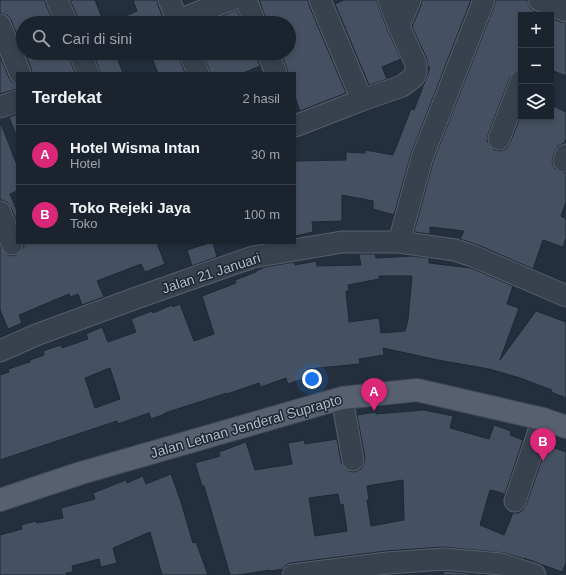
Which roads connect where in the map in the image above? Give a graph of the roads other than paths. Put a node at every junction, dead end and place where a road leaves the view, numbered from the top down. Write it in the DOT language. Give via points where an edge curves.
graph roads {
  1 [pos="58,0"];
  2 [pos="169,0"];
  3 [pos="230,0"];
  4 [pos="246,0"];
  5 [pos="320,0"];
  6 [pos="389,0"];
  7 [pos="410,0"];
  8 [pos="484,0"];
  9 [pos="64,16"];
  10 [pos="174,16"];
  11 [pos="191,16"];
  12 [pos="252,16"];
  13 [pos="0,25"];
  14 [pos="399,27"];
  15 [pos="193,60"];
  16 [pos="271,60"];
  17 [pos="20,72"];
  18 [pos="198,72"];
  19 [pos="276,72"];
  20 [pos="520,84"];
  21 [pos="362,100"];
  22 [pos="16,101"];
  23 [pos="0,107"];
  24 [pos="296,124"];
  25 [pos="499,139"];
  26 [pos="0,212"];
  27 [pos="399,242"];
  28 [pos="10,244"];
  29 [pos="566,296"];
  30 [pos="0,351"];
  31 [pos="342,398"];
  32 [pos="543,419"];
  33 [pos="566,427"];
  34 [pos="353,460"];
  35 [pos="0,500"];
  36 [pos="515,501"];
  37 [pos="293,575"];
  38 [pos="535,575"];
  1 -- 9 [label="street"];
  2 -- 10 [label="street"];
  3 -- 11 [label="street"];
  4 -- 12 [label="street"];
  5 -- 21 [label="street"];
  6 -- 14 [label="street"];
  7 -- 14 [label="street"];
  8 -- 27 [label="street" via="422,158"];
  13 -- 17 [label="street"];
  14 -- 21 [label="street" via="416,64 414,77 402,86"];
  15 -- 18 [label="street"];
  16 -- 19 [label="street"];
  20 -- 25 [label="street"];
  21 -- 24 [label="street"];
  22 -- 23 [label="street"];
  26 -- 28 [label="street"];
  27 -- 29 [label="street, Jalan 21 Januari" via="455,250"];
  27 -- 30 [label="street, Jalan 21 Januari" via="342,242 253,257 36,335"];
  31 -- 32 [label="main road, Jalan Letnan Jenderal Suprapto" via="417,390"];
  31 -- 34 [label="street"];
  31 -- 35 [label="main road, Jalan Letnan Jenderal Suprapto" via="81,473"];
  32 -- 33 [label="main road, Jalan Letnan Jenderal Suprapto"];
  32 -- 36 [label="street"];
  37 -- 38 [label="street" via="387,563 444,559 501,564"];
}
